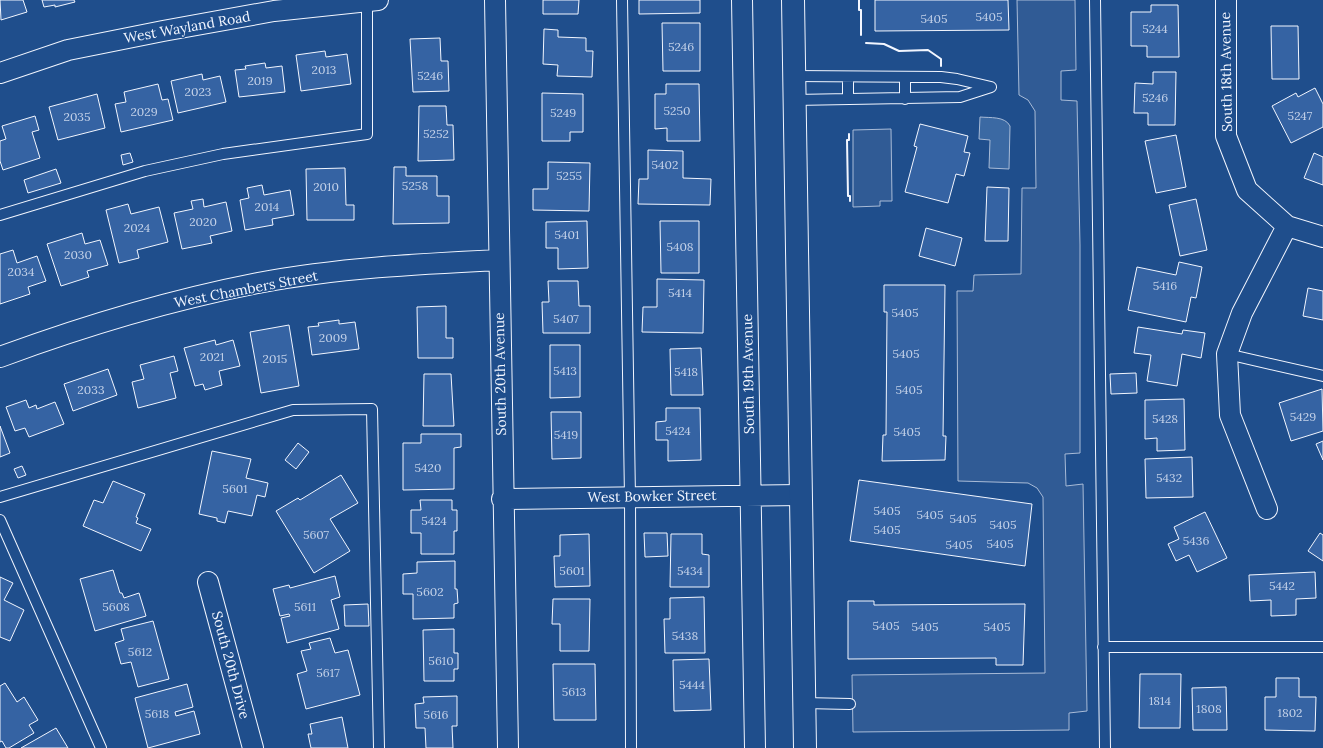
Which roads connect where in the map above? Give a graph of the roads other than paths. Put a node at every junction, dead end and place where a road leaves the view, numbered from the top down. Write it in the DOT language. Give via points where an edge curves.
graph roads {
  1 [pos="371,0"];
  2 [pos="495,0"];
  3 [pos="622,0"];
  4 [pos="742,0"];
  5 [pos="793,0"];
  6 [pos="1095,0"];
  7 [pos="1226,0"];
  8 [pos="0,73"];
  9 [pos="794,76"];
  10 [pos="848,77"];
  11 [pos="905,77"];
  12 [pos="848,99"];
  13 [pos="905,99"];
  14 [pos="794,100"];
  15 [pos="0,215"];
  16 [pos="1288,226"];
  17 [pos="1323,237"];
  18 [pos="499,260"];
  19 [pos="1227,354"];
  20 [pos="0,357"];
  21 [pos="1323,376"];
  22 [pos="801,494"];
  23 [pos="750,495"];
  24 [pos="0,497"];
  25 [pos="630,497"];
  26 [pos="502,498"];
  27 [pos="1267,509"];
  28 [pos="0,520"];
  29 [pos="208,582"];
  30 [pos="1103,647"];
  31 [pos="1323,647"];
  32 [pos="804,703"];
  33 [pos="850,704"];
  34 [pos="101,748"];
  35 [pos="253,748"];
  36 [pos="379,748"];
  37 [pos="508,748"];
  38 [pos="631,748"];
  39 [pos="755,748"];
  40 [pos="805,748"];
  41 [pos="1105,748"];
  1 -- 8 [label="street, West Wayland Road" via="274,11 163,31 68,50"];
  1 -- 15 [label="lane" via="367,134 268,146 145,171"];
  2 -- 18 [label="street, South 20th Avenue"];
  3 -- 25 [label="lane"];
  4 -- 23 [label="street, South 19th Avenue"];
  5 -- 9 [label="main road"];
  6 -- 30 [label="lane"];
  7 -- 16 [label="street, South 18th Avenue" via="1226,136 1247,190"];
  9 -- 10 [label="lane"];
  9 -- 14 [label="main road"];
  10 -- 11 [label="lane"];
  10 -- 12 [label="lane"];
  11 -- 13 [label="lane"];
  11 -- 13 [label="lane" via="957,79 991,87 960,97"];
  12 -- 13 [label="lane"];
  12 -- 14 [label="lane"];
  14 -- 22 [label="main road"];
  16 -- 17 [label="street"];
  16 -- 19 [label="street" via="1242,313"];
  18 -- 20 [label="street, West Chambers Street" via="394,266 259,283 165,304"];
  18 -- 26 [label="street, South 20th Avenue"];
  19 -- 21 [label="lane"];
  19 -- 27 [label="street" via="1230,415"];
  22 -- 23 [label="street, West Bowker Street"];
  22 -- 32 [label="main road"];
  23 -- 25 [label="street, West Bowker Street"];
  23 -- 39 [label="street, South 19th Avenue"];
  24 -- 36 [label="lane" via="293,410 372,409"];
  25 -- 26 [label="street, West Bowker Street"];
  25 -- 38 [label="lane"];
  26 -- 37 [label="street, South 20th Avenue"];
  28 -- 34 [label="lane"];
  29 -- 35 [label="street, South 20th Drive"];
  30 -- 31 [label="lane"];
  30 -- 41 [label="lane"];
  32 -- 33 [label="lane"];
  32 -- 40 [label="main road"];
}
